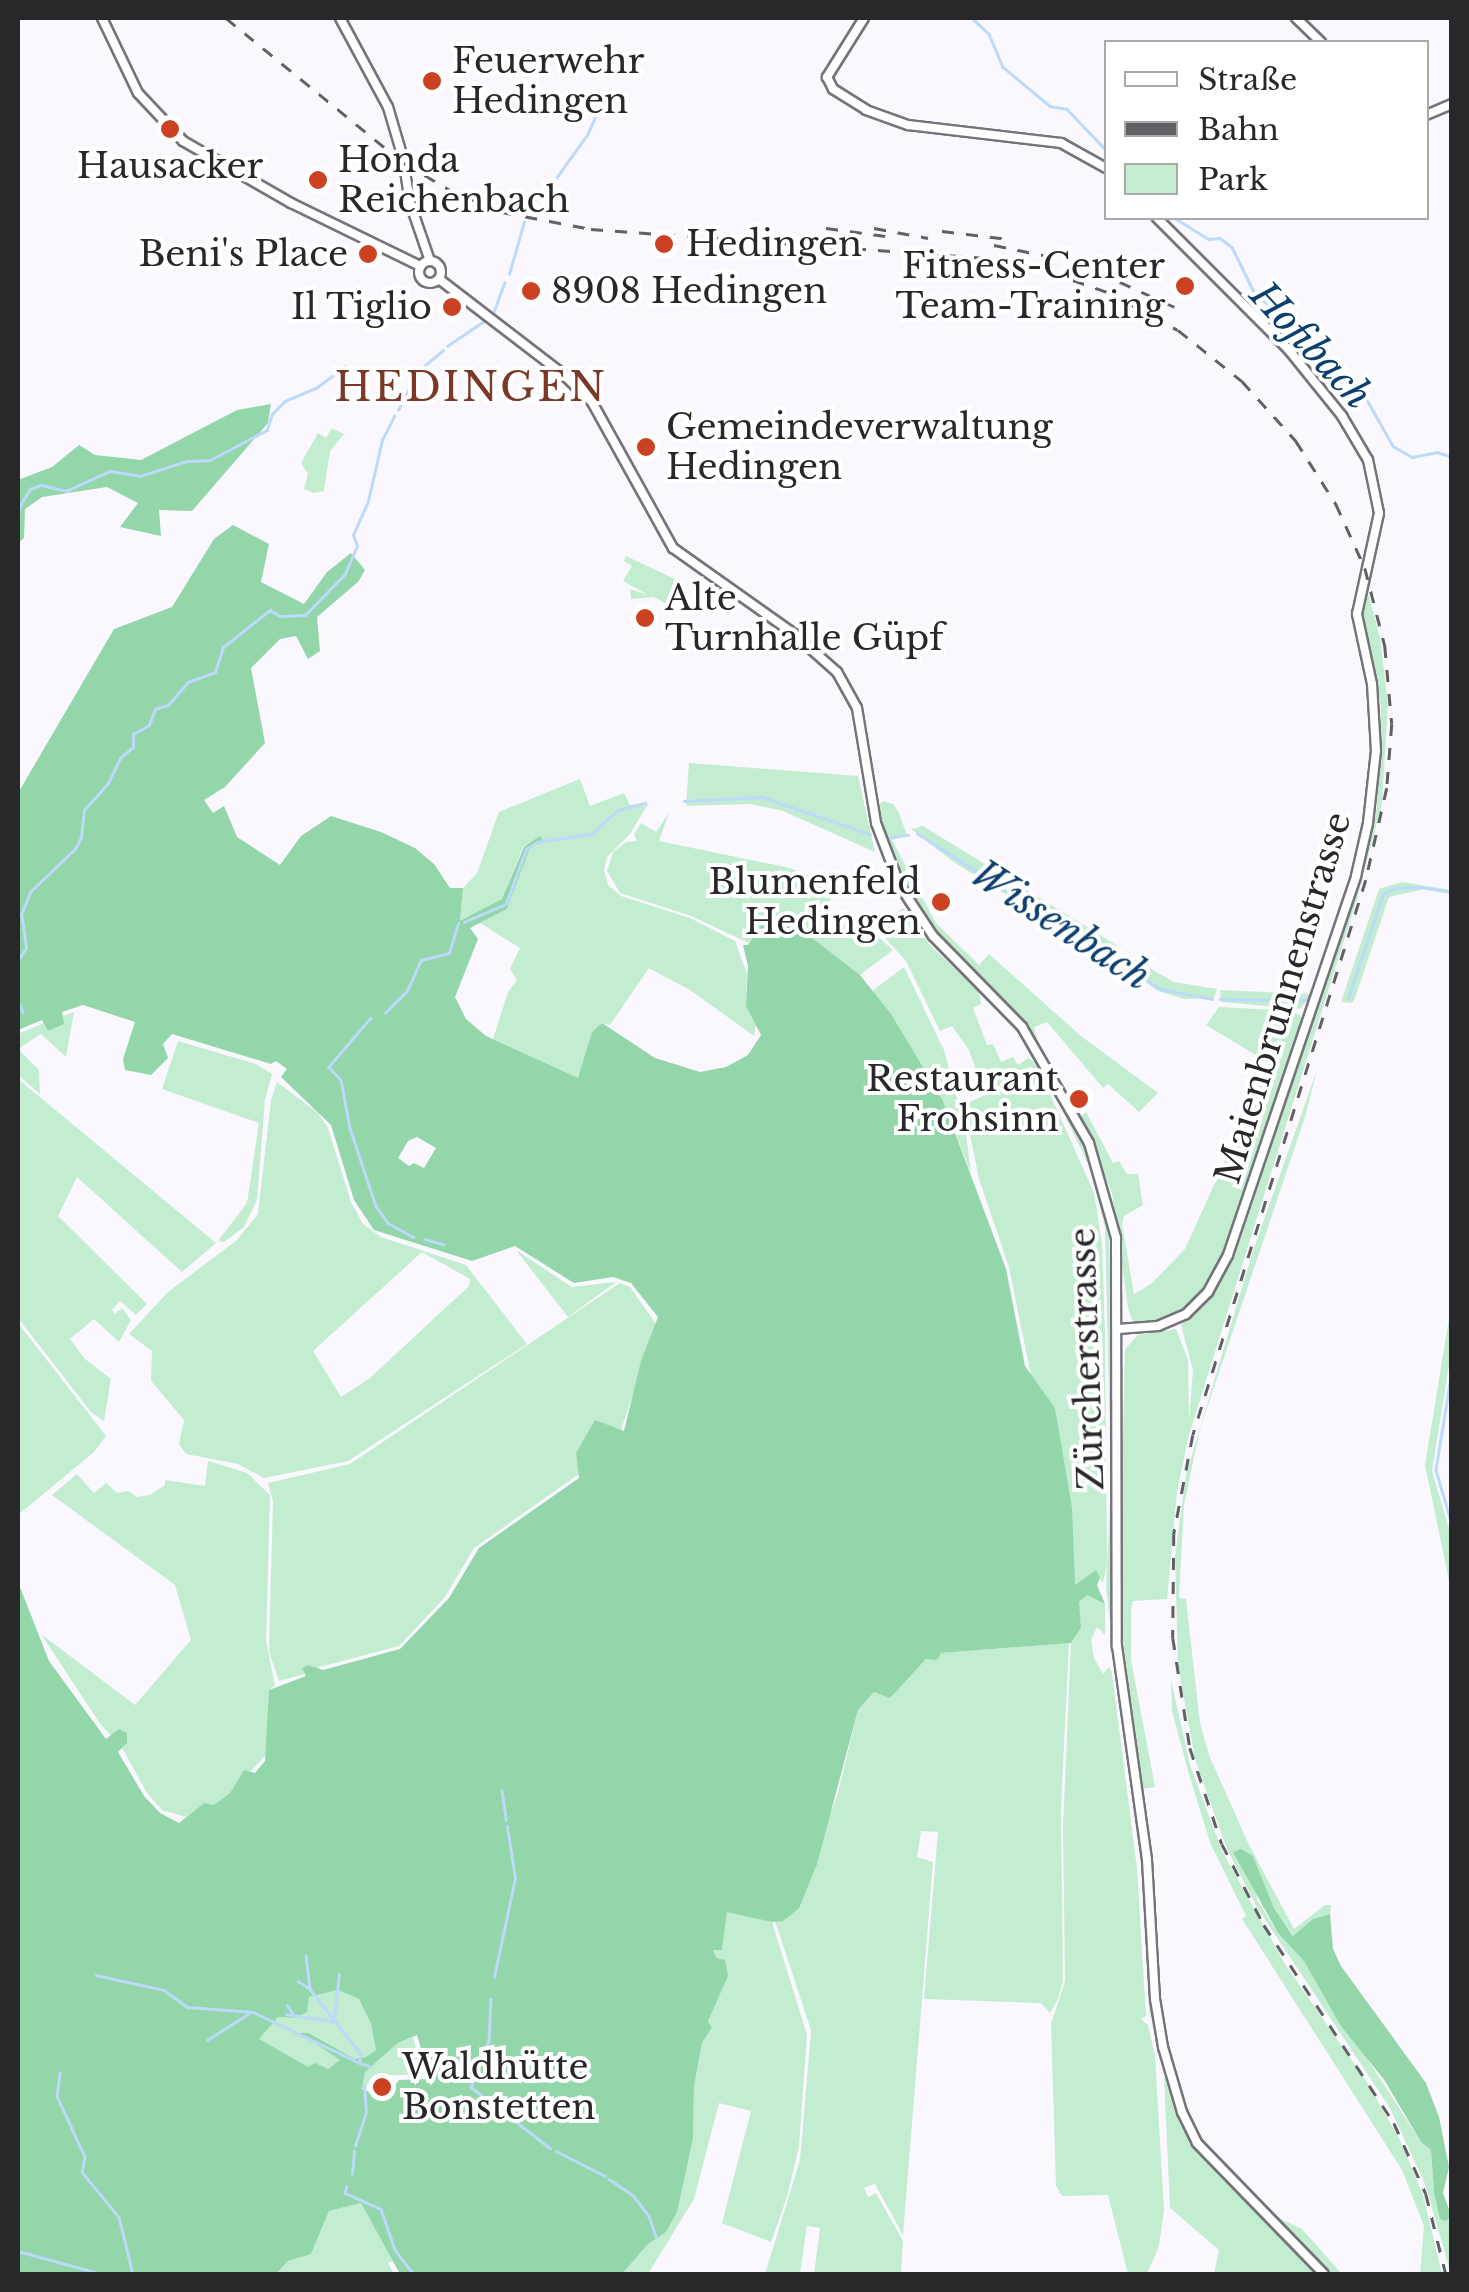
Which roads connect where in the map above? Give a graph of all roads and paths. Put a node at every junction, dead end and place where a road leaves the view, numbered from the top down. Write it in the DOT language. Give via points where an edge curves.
graph roads {
  1 [pos="102,18"];
  2 [pos="340,18"];
  3 [pos="864,18"];
  4 [pos="1296,18"];
  5 [pos="1318,40"];
  6 [pos="1104,167"];
  7 [pos="1160,220"];
  8 [pos="430,260"];
  9 [pos="420,266"];
  10 [pos="439,279"];
  11 [pos="1118,1329"];
  12 [pos="1324,2274"];
  1 -- 9 [label="main road" via="138,93 183,141"];
  2 -- 8 [label="main road" via="388,107"];
  3 -- 6 [label="main road" via="828,82 866,110 896,122 1062,143"];
  4 -- 5 [label="main road"];
  7 -- 11 [label="main road, Maienbrunnenstrasse" via="1289,350 1368,460 1378,520 1356,614 1373,694 1376,751 1356,876 1228,1255 1208,1292 1186,1314 1158,1326"];
  8 -- 9 [label="main road"];
  8 -- 10 [label="main road" via="441,268"];
  9 -- 10 [label="main road, Zürcherstrasse" via="424,281"];
  10 -- 11 [label="main road, Zürcherstrasse" via="592,402 673,548 794,633 846,684 863,729 879,834 900,886 941,945 1022,1026 1089,1144 1116,1238"];
  11 -- 12 [label="main road, Zürcherstrasse" via="1118,1646 1163,2047 1197,2143"];
}
